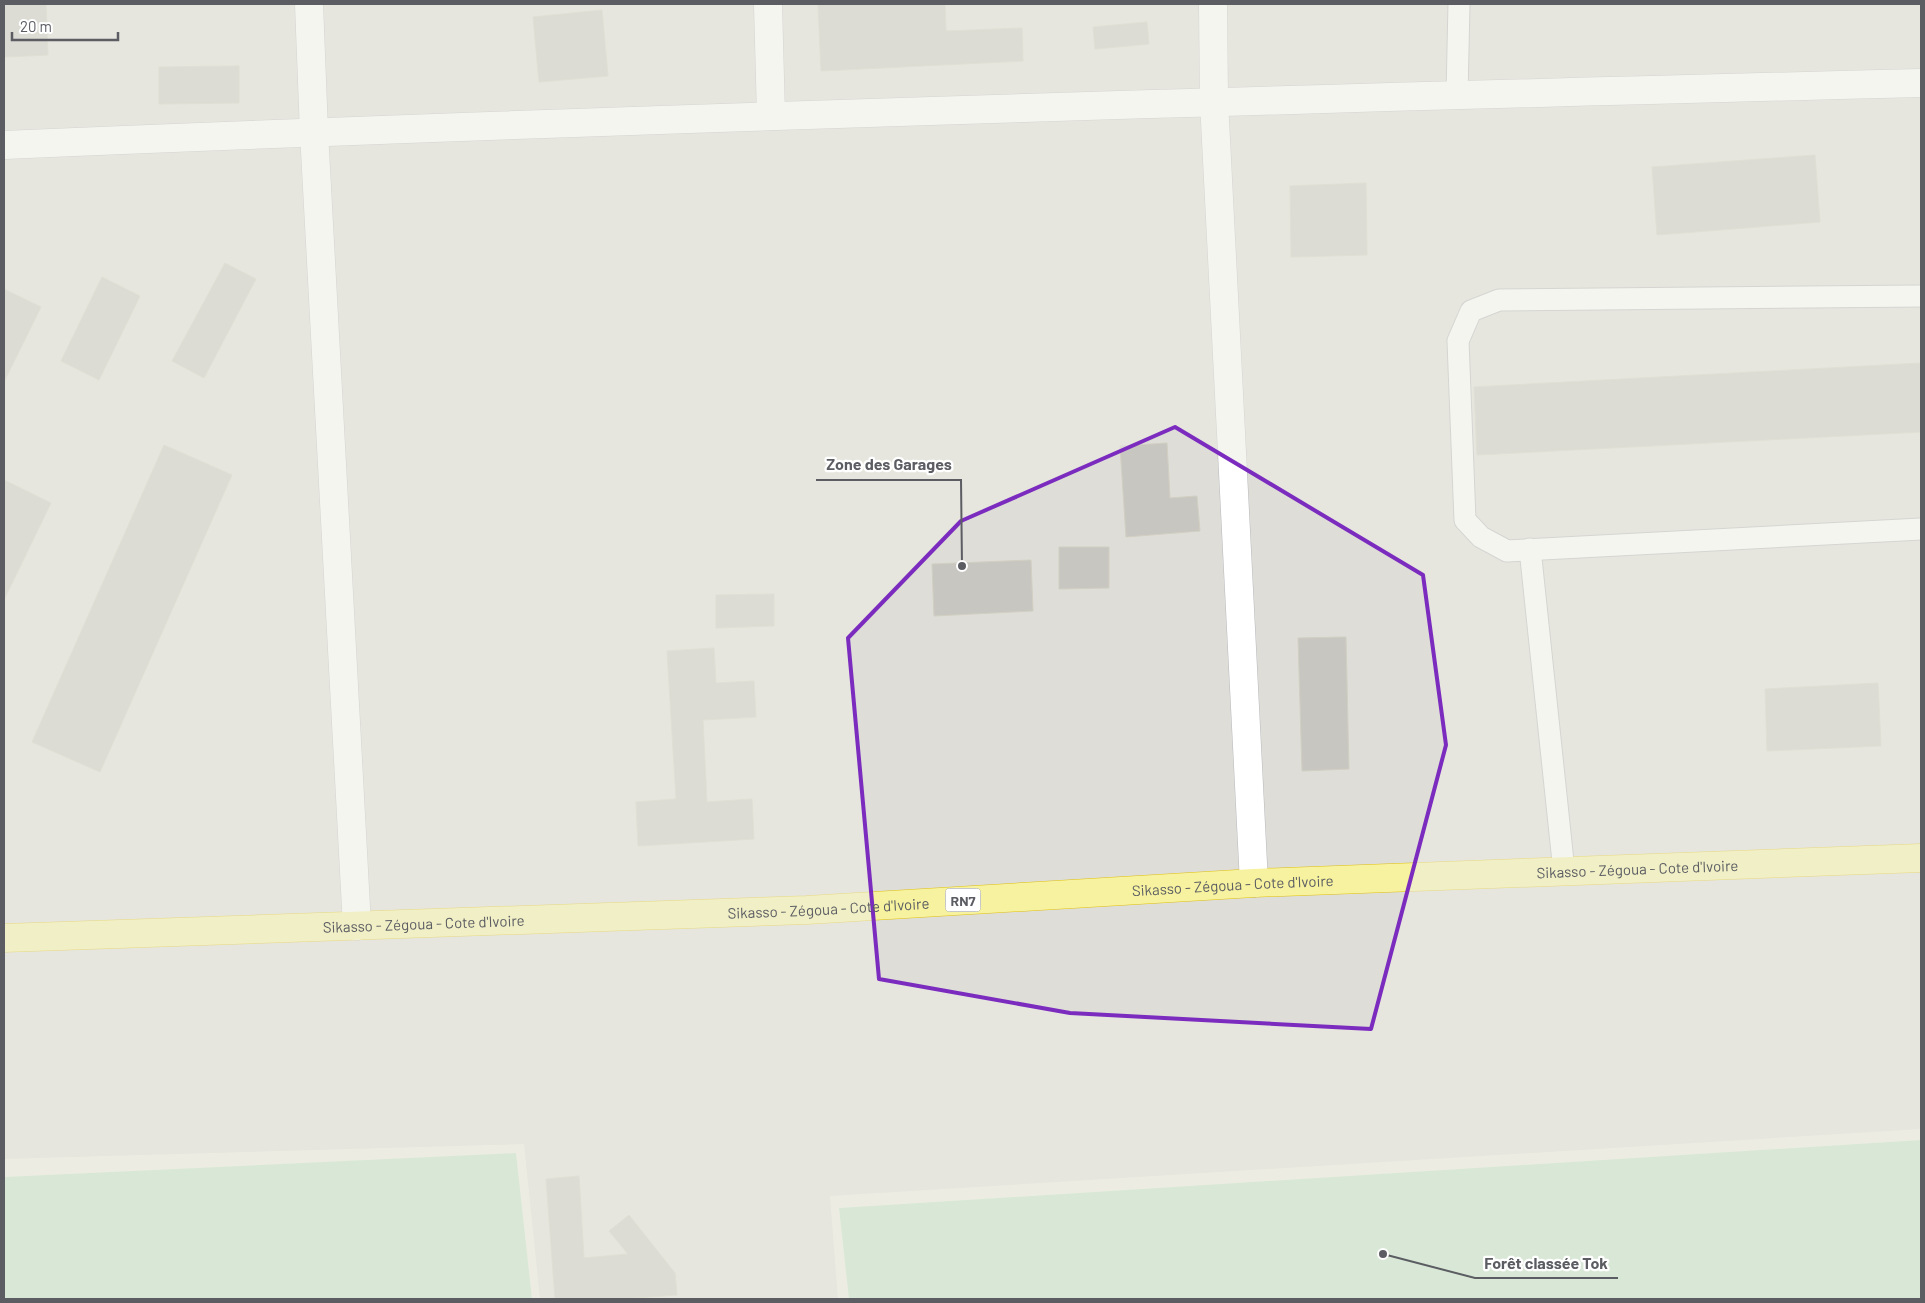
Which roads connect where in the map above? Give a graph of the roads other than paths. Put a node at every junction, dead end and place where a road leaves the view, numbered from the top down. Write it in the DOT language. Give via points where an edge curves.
graph roads {
  1 [pos="309,4"];
  2 [pos="768,4"];
  3 [pos="1213,4"];
  4 [pos="1459,4"];
  5 [pos="1921,83"];
  6 [pos="1457,95"];
  7 [pos="1214,101"];
  8 [pos="771,116"];
  9 [pos="314,132"];
  10 [pos="4,145"];
  11 [pos="1921,296"];
  12 [pos="1921,529"];
  13 [pos="1530,549"];
  14 [pos="1921,858"];
  15 [pos="1564,871"];
  16 [pos="1254,883"];
  17 [pos="357,926"];
  18 [pos="4,938"];
  1 -- 9 [label="street"];
  2 -- 8 [label="street"];
  3 -- 7 [label="street"];
  4 -- 6 [label="lane"];
  5 -- 6 [label="street"];
  6 -- 7 [label="street"];
  7 -- 8 [label="street"];
  7 -- 16 [label="street"];
  8 -- 9 [label="street"];
  9 -- 10 [label="street"];
  9 -- 17 [label="street"];
  11 -- 13 [label="lane" via="1499,300 1470,311 1458,341 1465,520 1481,537 1507,551"];
  12 -- 13 [label="lane"];
  13 -- 15 [label="lane"];
  14 -- 15 [label="highway, Sikasso - Zégoua - Cote d'Ivoire / RN7"];
  15 -- 16 [label="highway, Sikasso - Zégoua - Cote d'Ivoire / RN7"];
  16 -- 17 [label="highway, Sikasso - Zégoua - Cote d'Ivoire / RN7" via="807,910"];
  17 -- 18 [label="highway, Sikasso - Zégoua - Cote d'Ivoire / RN7"];
}
